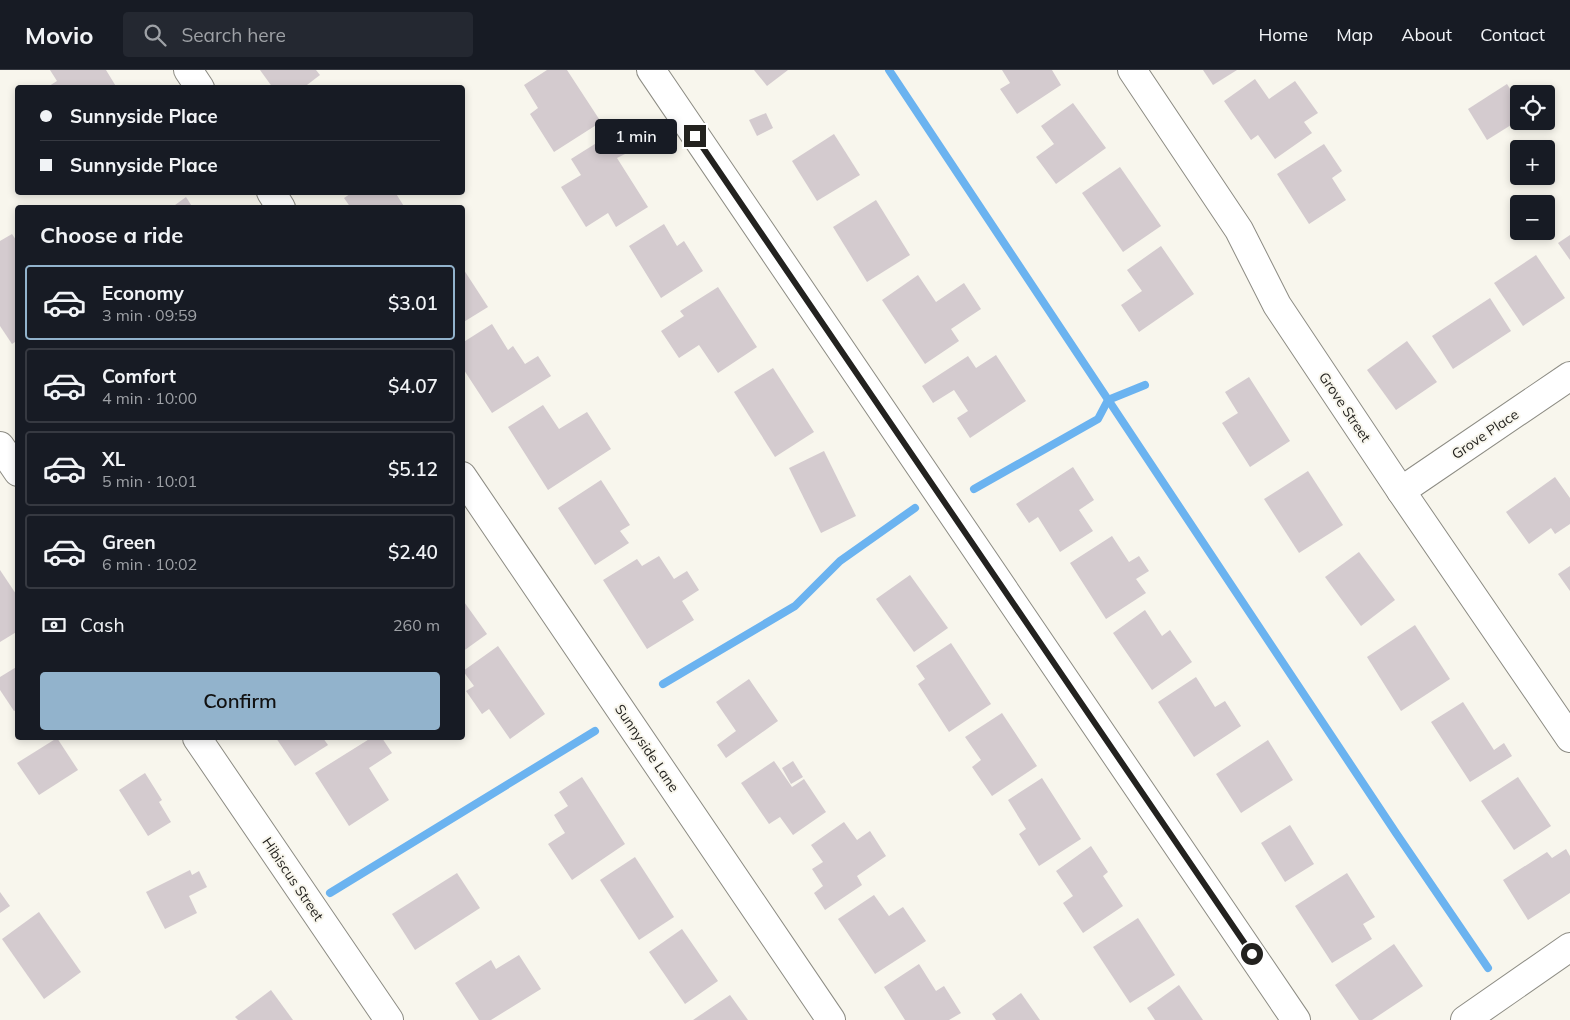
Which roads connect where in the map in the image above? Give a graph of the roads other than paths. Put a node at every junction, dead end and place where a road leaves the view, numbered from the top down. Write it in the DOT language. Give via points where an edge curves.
graph roads {
  1 [pos="188,70"];
  2 [pos="651,70"];
  3 [pos="1132,70"];
  4 [pos="198,85"];
  5 [pos="1570,376"];
  6 [pos="0,446"];
  7 [pos="15,468"];
  8 [pos="465,480"];
  9 [pos="1401,491"];
  10 [pos="1570,738"];
  11 [pos="198,740"];
  12 [pos="1570,947"];
  13 [pos="388,1020"];
  14 [pos="831,1020"];
  15 [pos="1296,1020"];
  16 [pos="1465,1020"];
  1 -- 4 [label="street"];
  2 -- 15 [label="street"];
  3 -- 9 [label="street, Grove Street" via="1239,230 1277,305"];
  5 -- 9 [label="street, Grove Place"];
  6 -- 7 [label="street"];
  8 -- 14 [label="street, Sunnyside Lane"];
  9 -- 10 [label="street, Grove Street"];
  11 -- 13 [label="street, Hibiscus Street"];
  12 -- 16 [label="street"];
}
